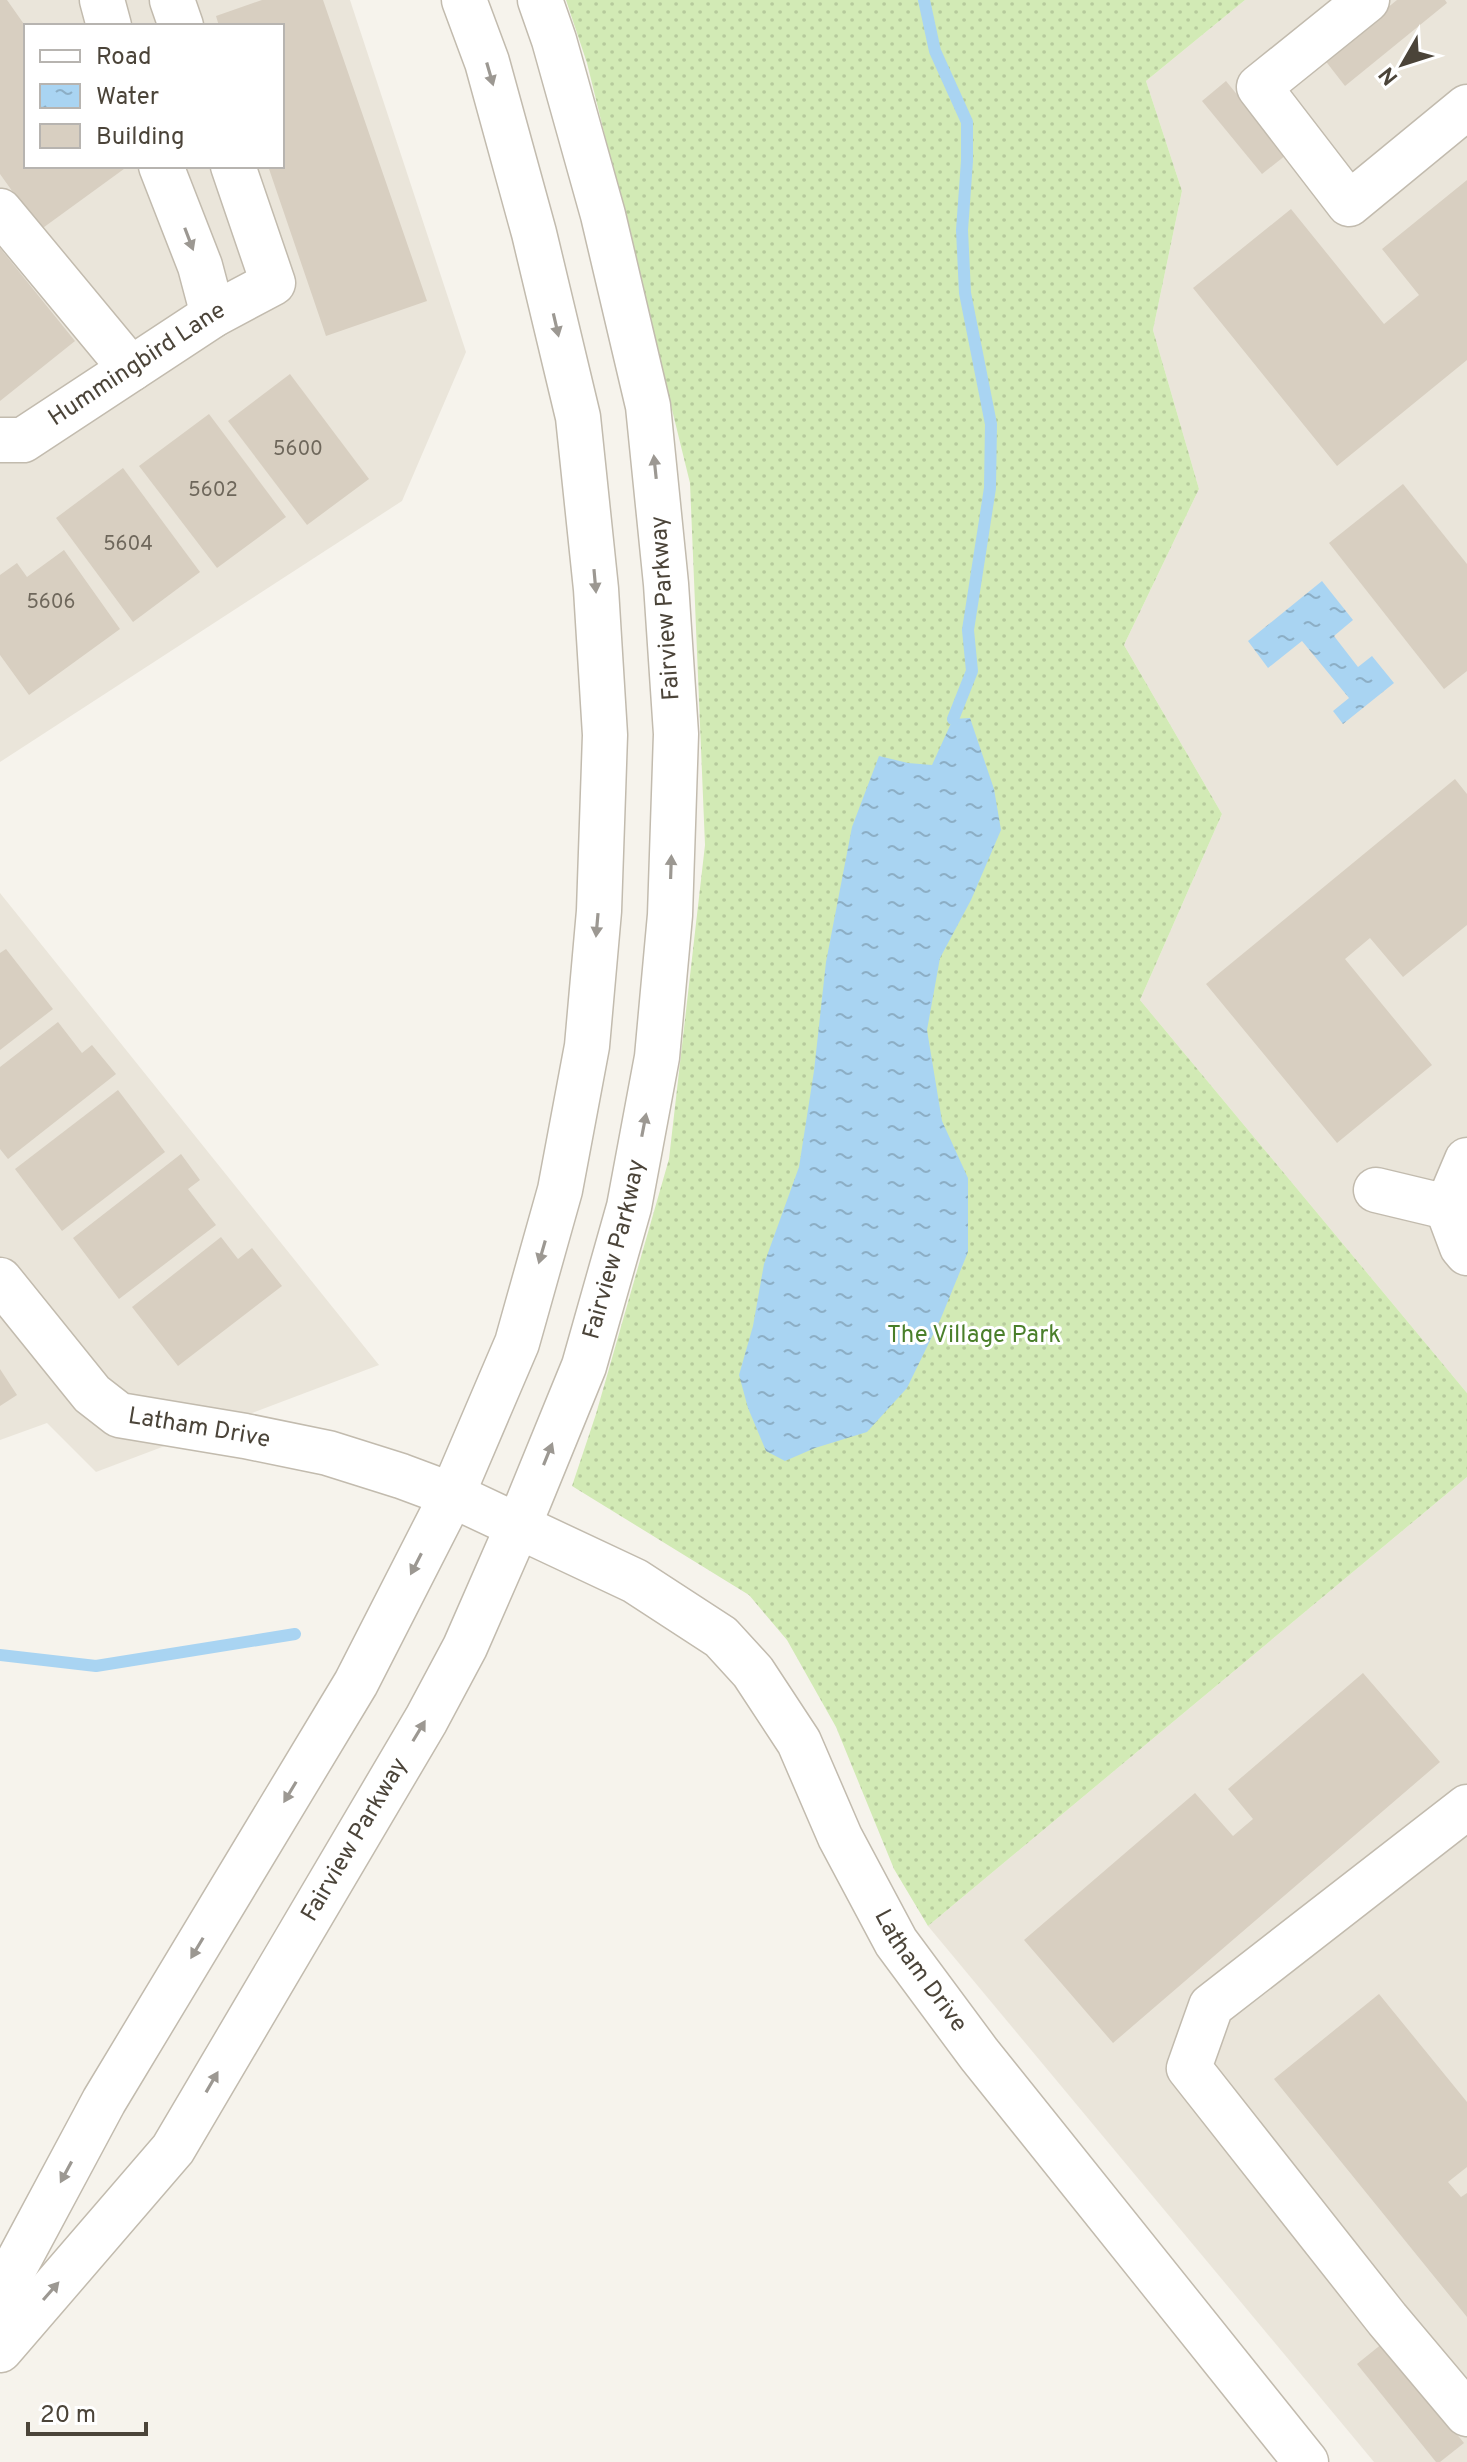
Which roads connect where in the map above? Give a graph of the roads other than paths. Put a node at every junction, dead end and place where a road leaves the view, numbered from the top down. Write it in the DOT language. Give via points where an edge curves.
graph roads {
  1 [pos="102,0"];
  2 [pos="172,0"];
  3 [pos="464,0"];
  4 [pos="540,0"];
  5 [pos="1367,0"];
  6 [pos="108,24"];
  7 [pos="180,24"];
  8 [pos="1467,107"];
  9 [pos="162,168"];
  10 [pos="234,168"];
  11 [pos="0,211"];
  12 [pos="213,315"];
  13 [pos="131,369"];
  14 [pos="0,440"];
  15 [pos="1467,1160"];
  16 [pos="1376,1190"];
  17 [pos="1447,1207"];
  18 [pos="1467,1253"];
  19 [pos="0,1280"];
  20 [pos="452,1495"];
  21 [pos="517,1525"];
  22 [pos="1467,1807"];
  23 [pos="0,2295"];
  24 [pos="0,2350"];
  25 [pos="1467,2414"];
  26 [pos="1306,2462"];
  1 -- 6 [label="street"];
  2 -- 7 [label="street"];
  3 -- 20 [label="street, one-way" via="487,62 530,218 578,417 605,735 599,911 587,1046 560,1190 517,1343"];
  21 -- 4 [label="street, Fairview Parkway, one-way" via="584,1366 629,1207 657,1057 670,915 676,734 648,406 603,215"];
  5 -- 8 [label="street" via="1259,87 1349,204"];
  9 -- 12 [label="street, one-way"];
  10 -- 12 [label="street, Hummingbird Lane" via="273,283"];
  11 -- 13 [label="street"];
  12 -- 13 [label="street, Hummingbird Lane"];
  13 -- 14 [label="street, Hummingbird Lane" via="23,440"];
  15 -- 17 [label="street"];
  16 -- 17 [label="street"];
  17 -- 18 [label="street"];
  19 -- 20 [label="street, Latham Drive" via="92,1394 119,1415 328,1453"];
  20 -- 21 [label="street, Latham Drive"];
  20 -- 23 [label="street, one-way" via="356,1683 104,2101"];
  24 -- 21 [label="street, Fairview Parkway, one-way" via="173,2149 426,1720 465,1647"];
  21 -- 26 [label="street, Latham Drive" via="635,1581 721,1637 753,1672 799,1742 840,1837 896,1942 979,2054"];
  22 -- 25 [label="street" via="1211,2006 1189,2068"];
}
